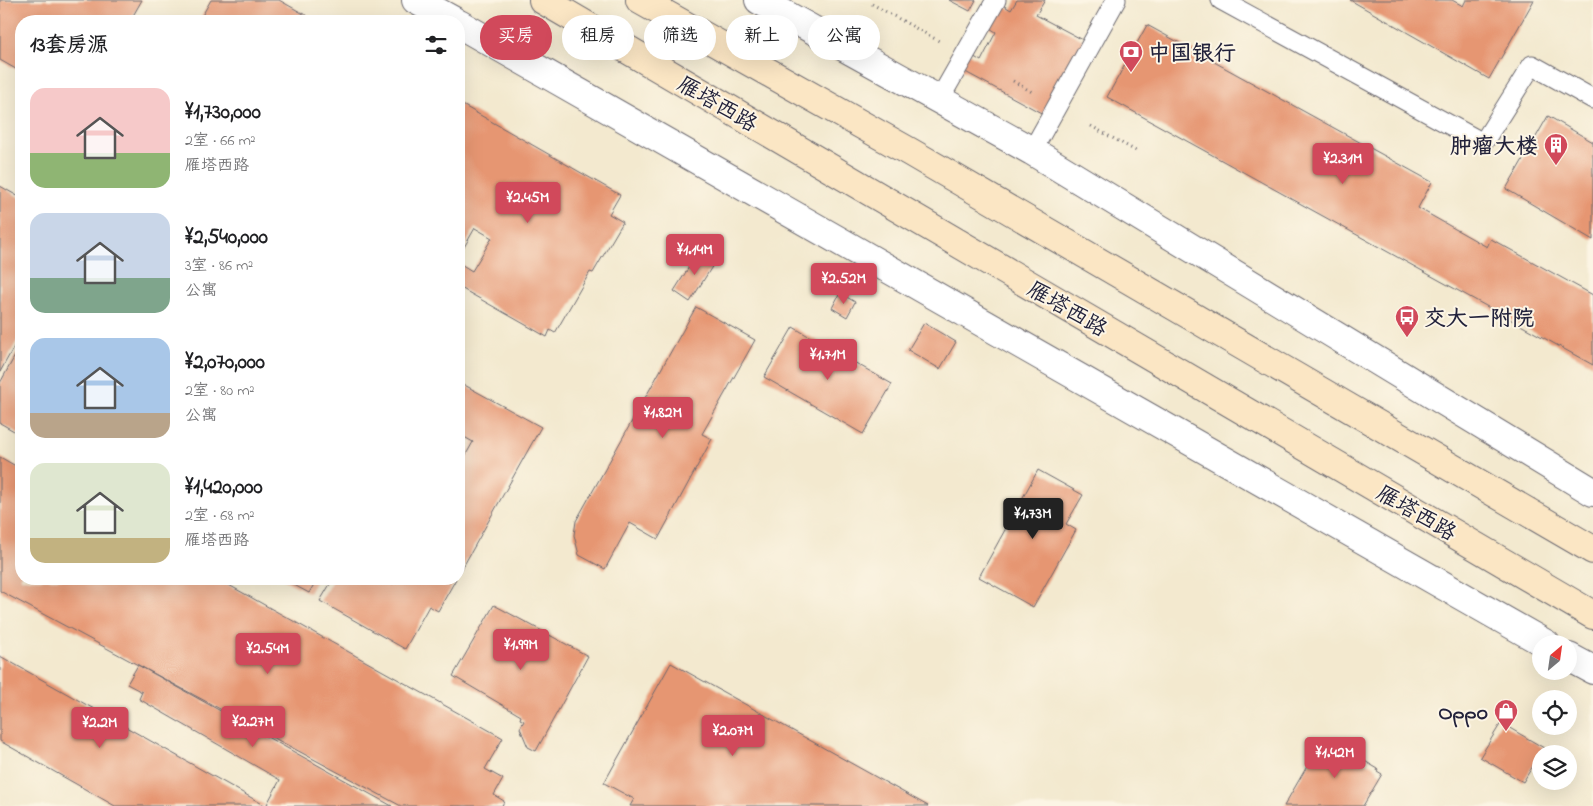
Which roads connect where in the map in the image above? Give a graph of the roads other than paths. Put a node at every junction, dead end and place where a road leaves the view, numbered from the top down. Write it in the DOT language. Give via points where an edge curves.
graph roads {
  1 [pos="416,0"];
  2 [pos="543,0"];
  3 [pos="640,0"];
  4 [pos="759,0"];
  5 [pos="996,0"];
  6 [pos="1116,0"];
  7 [pos="1221,0"];
  8 [pos="443,15"];
  9 [pos="465,27"];
  10 [pos="1593,99"];
  11 [pos="939,100"];
  12 [pos="1032,151"];
  13 [pos="1593,492"];
  14 [pos="1593,550"];
  15 [pos="1593,615"];
  16 [pos="1532,636"];
  17 [pos="1578,662"];
  18 [pos="1593,670"];
  1 -- 8 [label="street"];
  2 -- 15 [label="main road, 雁塔西路"];
  3 -- 14 [label="main road" via="910,152"];
  4 -- 11 [label="street"];
  5 -- 11 [label="lane"];
  6 -- 12 [label="lane"];
  7 -- 10 [label="lane" via="1483,143 1532,65"];
  9 -- 16 [label="street"];
  11 -- 12 [label="street"];
  12 -- 13 [label="street"];
  17 -- 18 [label="street"];
}
